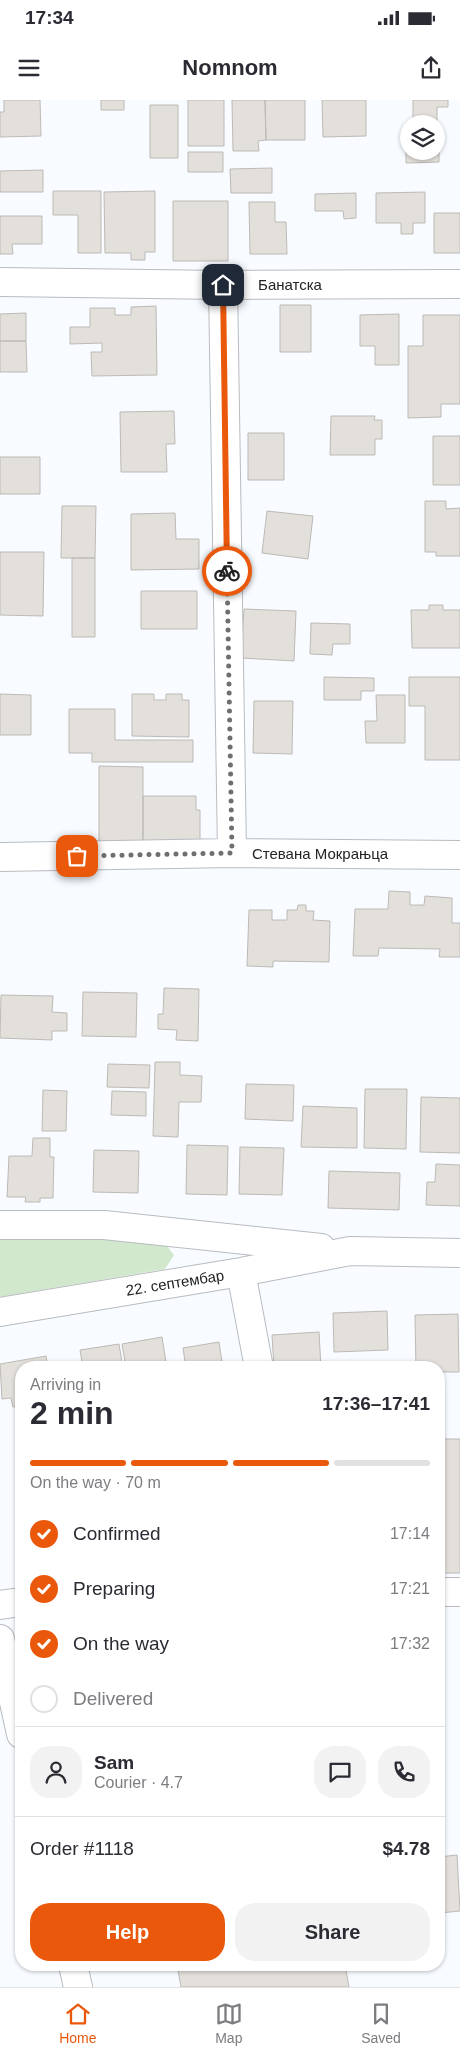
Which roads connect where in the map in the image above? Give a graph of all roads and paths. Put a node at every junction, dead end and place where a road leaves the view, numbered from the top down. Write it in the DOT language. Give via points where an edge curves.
graph roads {
  1 [pos="0,282"];
  2 [pos="460,284"];
  3 [pos="223,285"];
  4 [pos="232,853"];
  5 [pos="460,855"];
  6 [pos="0,857"];
  7 [pos="0,1225"];
  8 [pos="350,1251"];
  9 [pos="460,1253"];
  10 [pos="241,1272"];
  11 [pos="0,1312"];
  12 [pos="258,1361"];
  13 [pos="445,1592"];
  14 [pos="460,1592"];
  15 [pos="15,1603"];
  16 [pos="0,1605"];
  17 [pos="0,1639"];
  18 [pos="15,1707"];
  19 [pos="74,1971"];
  20 [pos="78,1987"];
  1 -- 3 [label="street, Банатска"];
  2 -- 3 [label="street, Банатска"];
  3 -- 4 [label="street"];
  4 -- 5 [label="street, Стевана Мокрањца"];
  4 -- 6 [label="street, Стевана Мокрањца"];
  7 -- 8 [label="street, 22. септембар" via="104,1225"];
  8 -- 9 [label="street, 22. септембар"];
  8 -- 10 [label="street, 22. септембар"];
  10 -- 11 [label="street, 22. септембар"];
  10 -- 12 [label="street"];
  13 -- 14 [label="street"];
  15 -- 16 [label="street"];
  17 -- 18 [label="street"];
  19 -- 20 [label="street"];
}
